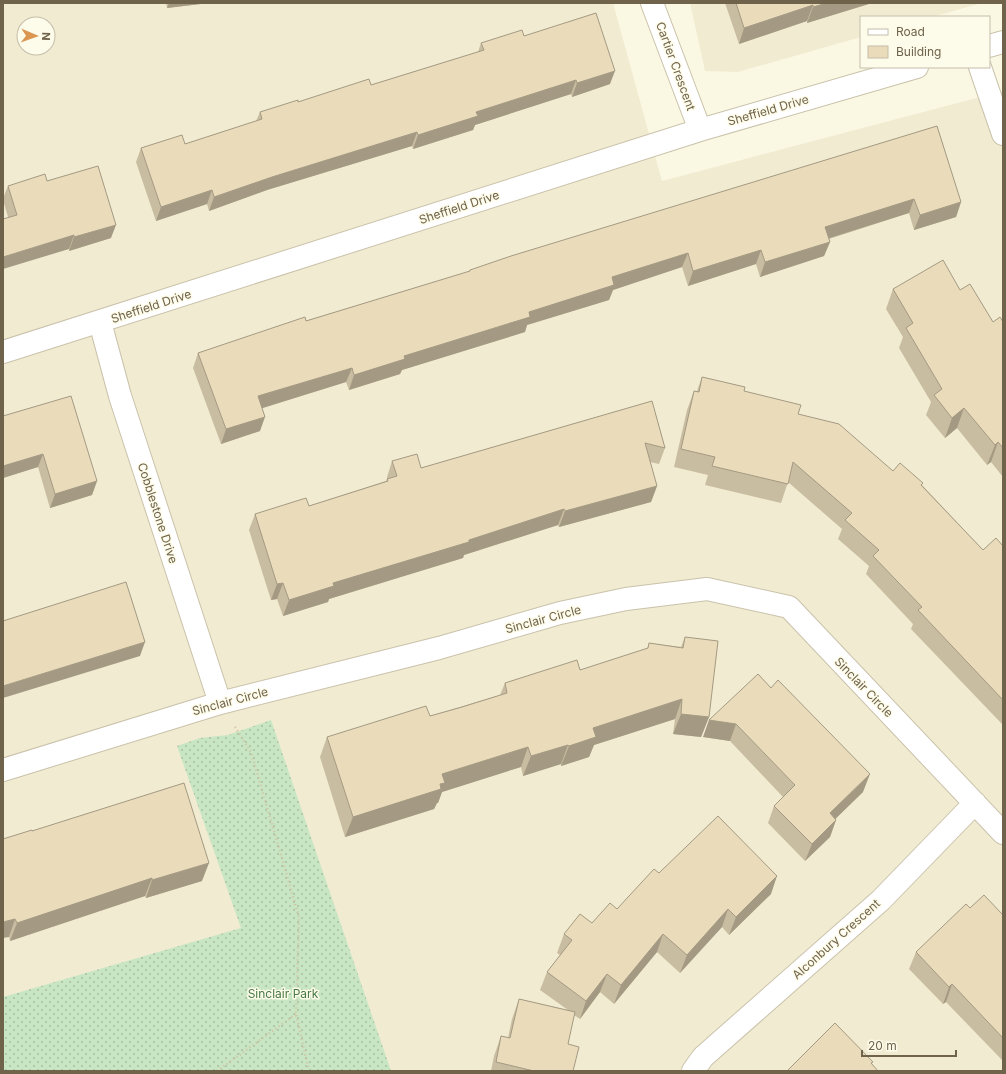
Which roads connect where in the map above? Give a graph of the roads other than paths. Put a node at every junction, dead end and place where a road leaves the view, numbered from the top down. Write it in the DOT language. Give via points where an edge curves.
graph roads {
  1 [pos="652,3"];
  2 [pos="1003,42"];
  3 [pos="990,46"];
  4 [pos="914,68"];
  5 [pos="980,68"];
  6 [pos="700,130"];
  7 [pos="1003,134"];
  8 [pos="100,322"];
  9 [pos="3,352"];
  10 [pos="220,703"];
  11 [pos="3,770"];
  12 [pos="975,803"];
  13 [pos="1003,833"];
  14 [pos="693,1071"];
  1 -- 6 [label="street, Cartier Crescent"];
  2 -- 3 [label="street"];
  4 -- 6 [label="street, Sheffield Drive"];
  5 -- 7 [label="street"];
  6 -- 8 [label="street, Sheffield Drive"];
  8 -- 9 [label="street, Sheffield Drive"];
  8 -- 10 [label="street, Cobblestone Drive" via="120,396"];
  10 -- 11 [label="street, Sinclair Circle"];
  10 -- 12 [label="street, Sinclair Circle" via="440,648 560,613 626,599 706,589 789,607"];
  12 -- 13 [label="street, Sinclair Circle"];
  12 -- 14 [label="street, Alconbury Crescent" via="881,900 703,1057"];
}
